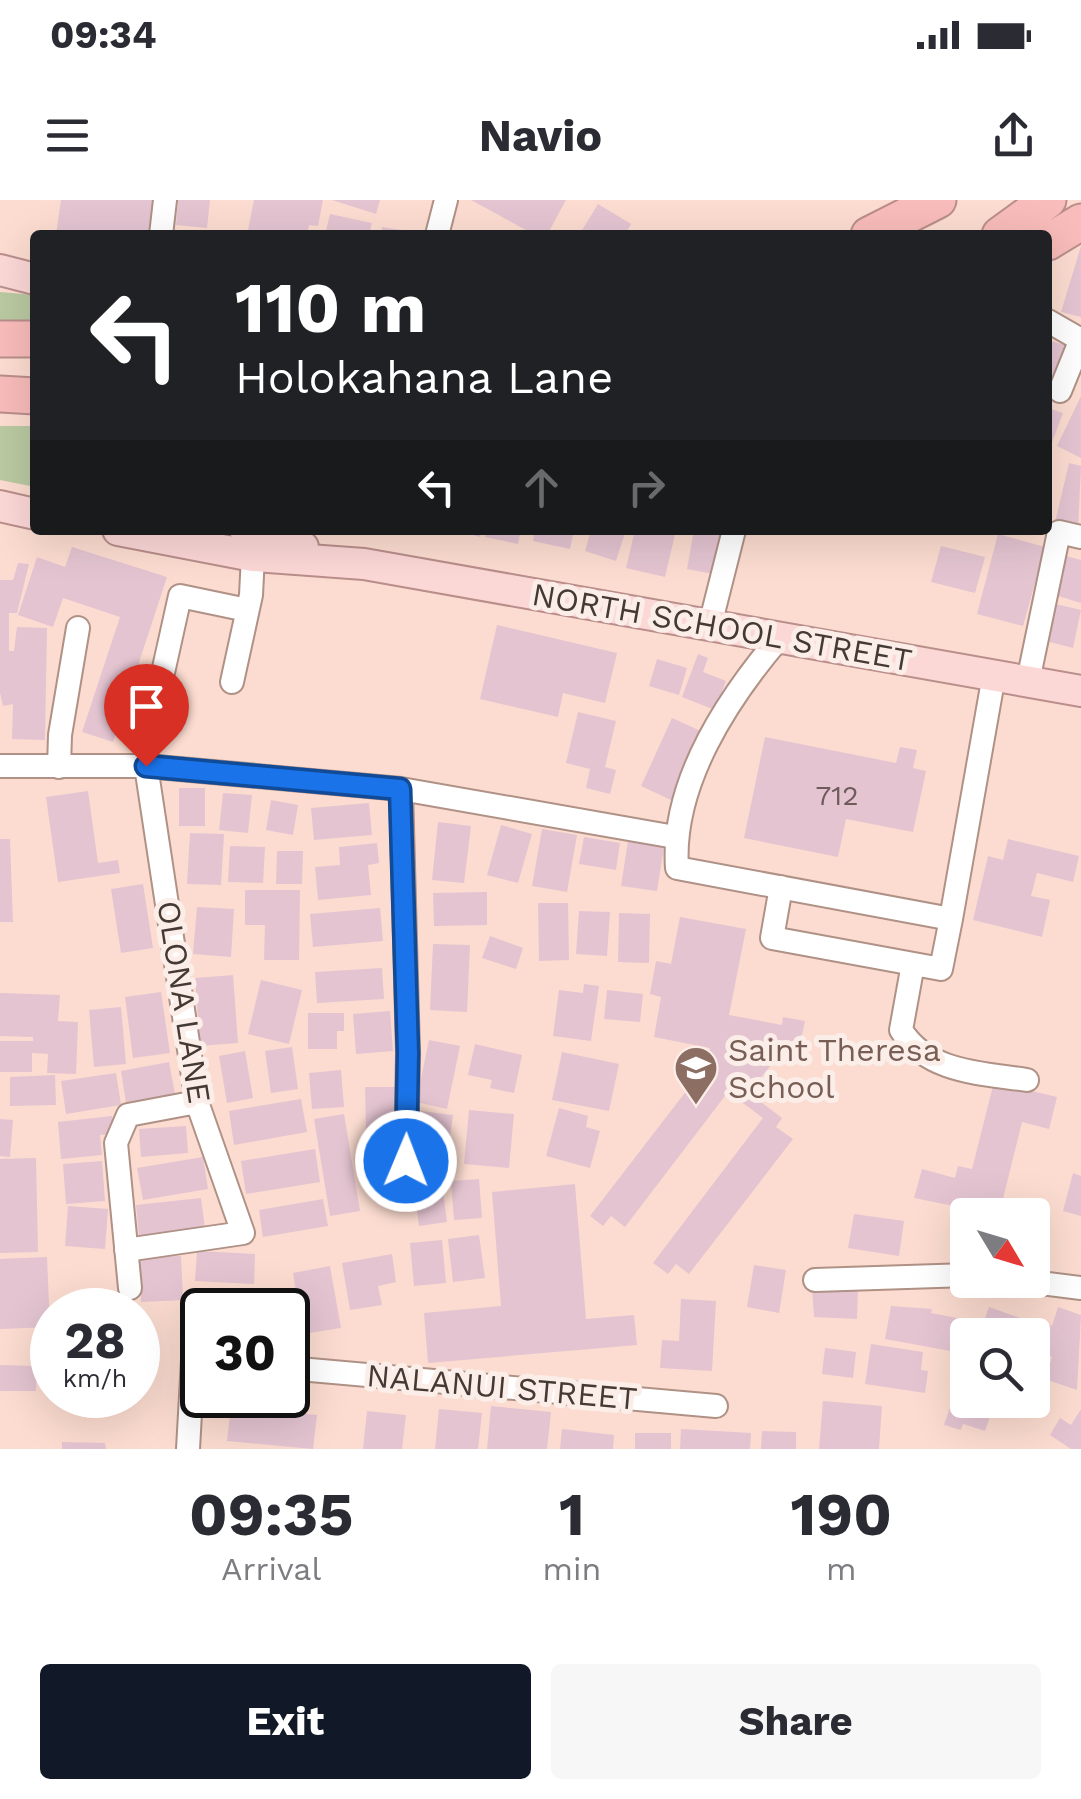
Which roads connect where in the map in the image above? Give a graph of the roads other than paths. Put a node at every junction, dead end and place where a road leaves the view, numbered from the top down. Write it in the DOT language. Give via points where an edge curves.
graph roads {
  1 [pos="166,200"];
  2 [pos="446,200"];
  3 [pos="938,200"];
  4 [pos="1048,200"];
  5 [pos="1081,222"];
  6 [pos="162,230"];
  7 [pos="438,230"];
  8 [pos="879,230"];
  9 [pos="1007,230"];
  10 [pos="1052,240"];
  11 [pos="1052,323"];
  12 [pos="0,339"];
  13 [pos="30,339"];
  14 [pos="1081,339"];
  15 [pos="1060,390"];
  16 [pos="0,394"];
  17 [pos="30,396"];
  18 [pos="0,506"];
  19 [pos="30,513"];
  20 [pos="168,535"];
  21 [pos="733,535"];
  22 [pos="1081,536"];
  23 [pos="249,543"];
  24 [pos="247,610"];
  25 [pos="710,625"];
  26 [pos="78,628"];
  27 [pos="780,637"];
  28 [pos="994,675"];
  29 [pos="162,677"];
  30 [pos="1028,681"];
  31 [pos="232,682"];
  32 [pos="1081,691"];
  33 [pos="0,766"];
  34 [pos="146,766"];
  35 [pos="60,767"];
  36 [pos="400,789"];
  37 [pos="675,837"];
  38 [pos="780,888"];
  39 [pos="951,919"];
  40 [pos="913,964"];
  41 [pos="1027,1080"];
  42 [pos="198,1102"];
  43 [pos="406,1161"];
  44 [pos="126,1250"];
  45 [pos="950,1276"];
  46 [pos="815,1280"];
  47 [pos="1050,1284"];
  48 [pos="130,1288"];
  49 [pos="1081,1288"];
  50 [pos="310,1370"];
  51 [pos="716,1406"];
  52 [pos="191,1418"];
  53 [pos="188,1449"];
  1 -- 6 [label="street"];
  2 -- 7 [label="street"];
  3 -- 8 [label="highway"];
  4 -- 9 [label="highway"];
  5 -- 10 [label="highway"];
  11 -- 14 [label="street"];
  12 -- 13 [label="highway"];
  14 -- 15 [label="street"];
  16 -- 17 [label="highway"];
  18 -- 19 [label="main road"];
  20 -- 23 [label="main road, NORTH SCHOOL STREET"];
  21 -- 25 [label="street"];
  22 -- 30 [label="street" via="1059,532"];
  23 -- 24 [label="street"];
  23 -- 25 [label="main road, NORTH SCHOOL STREET"];
  24 -- 29 [label="street" via="180,596"];
  24 -- 31 [label="street"];
  25 -- 27 [label="main road, NORTH SCHOOL STREET"];
  26 -- 35 [label="street"];
  27 -- 28 [label="main road, NORTH SCHOOL STREET"];
  27 -- 37 [label="street" via="744,679 706,746"];
  28 -- 30 [label="main road, NORTH SCHOOL STREET"];
  28 -- 39 [label="street"];
  30 -- 32 [label="main road, NORTH SCHOOL STREET"];
  33 -- 35 [label="street"];
  34 -- 35 [label="street"];
  34 -- 36 [label="street"];
  34 -- 42 [label="street, OLONA LANE"];
  36 -- 37 [label="street"];
  36 -- 43 [label="street"];
  37 -- 38 [label="street" via="677,868"];
  38 -- 39 [label="street"];
  38 -- 40 [label="street" via="772,938"];
  39 -- 40 [label="street" via="941,969"];
  40 -- 41 [label="street" via="901,1030 909,1043 952,1069"];
  42 -- 44 [label="street" via="128,1116 116,1143"];
  42 -- 44 [label="street, OLONA LANE" via="243,1233"];
  44 -- 48 [label="street"];
  45 -- 46 [label="street"];
  47 -- 49 [label="street"];
  50 -- 51 [label="street, NALANUI STREET"];
  52 -- 53 [label="street"];
}
